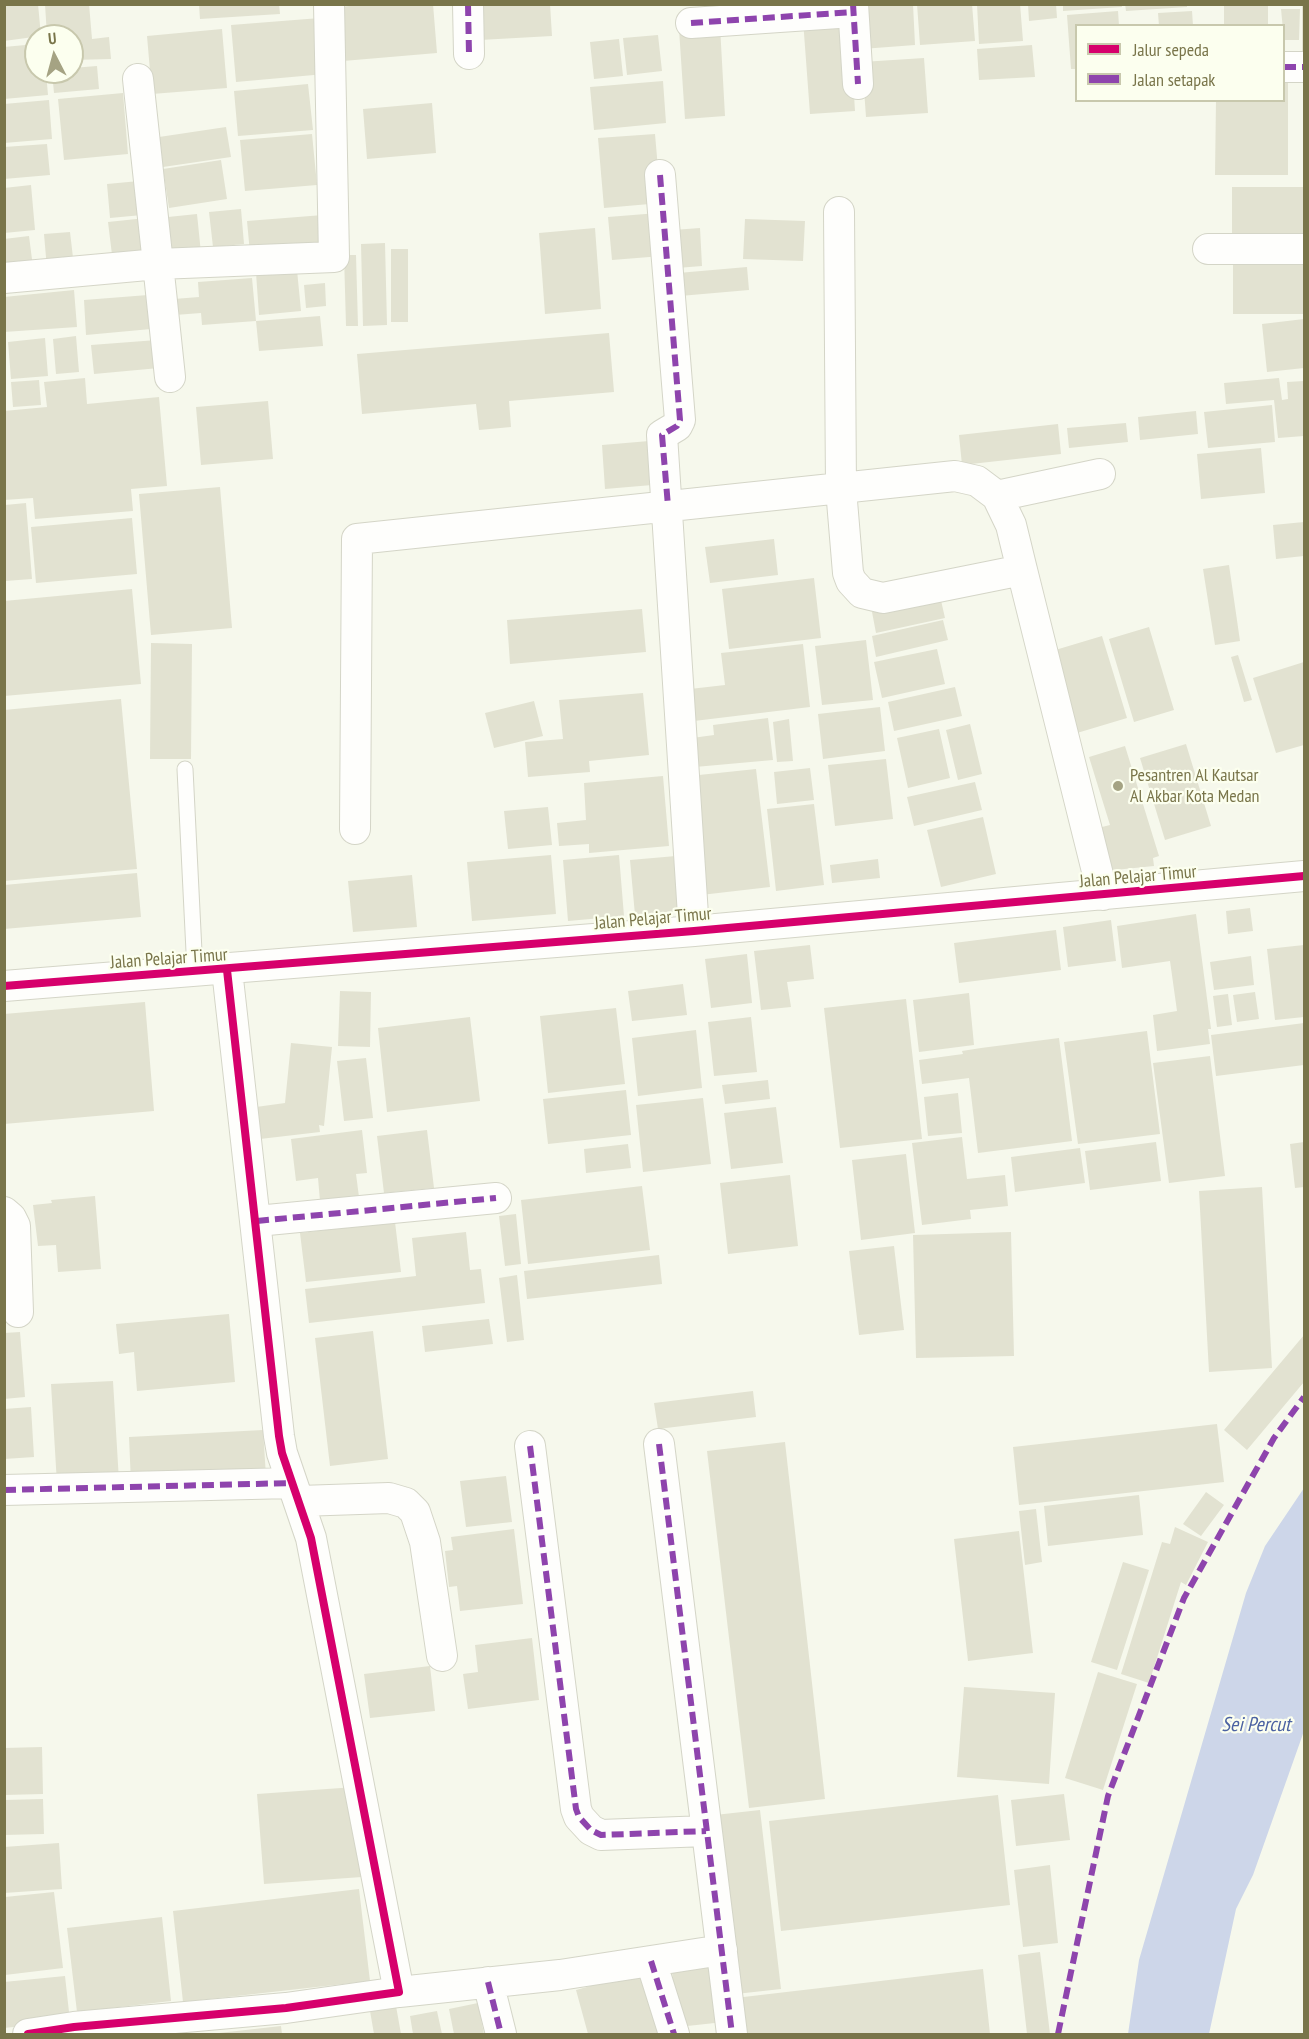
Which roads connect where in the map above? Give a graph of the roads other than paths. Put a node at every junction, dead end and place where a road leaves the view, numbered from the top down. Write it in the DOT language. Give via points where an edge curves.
graph roads {
  1 [pos="329,4"];
  2 [pos="468,4"];
  3 [pos="853,8"];
  4 [pos="691,23"];
  5 [pos="469,54"];
  6 [pos="1285,66"];
  7 [pos="1305,67"];
  8 [pos="138,79"];
  9 [pos="858,84"];
  10 [pos="660,175"];
  11 [pos="839,212"];
  12 [pos="1208,249"];
  13 [pos="1305,249"];
  14 [pos="158,264"];
  15 [pos="4,278"];
  16 [pos="170,377"];
  17 [pos="1100,474"];
  18 [pos="841,489"];
  19 [pos="997,496"];
  20 [pos="668,506"];
  21 [pos="1022,570"];
  22 [pos="185,770"];
  23 [pos="356,829"];
  24 [pos="1305,876"];
  25 [pos="1103,895"];
  26 [pos="694,931"];
  27 [pos="227,970"];
  28 [pos="195,972"];
  29 [pos="4,986"];
  30 [pos="496,1198"];
  31 [pos="4,1212"];
  32 [pos="257,1221"];
  33 [pos="18,1312"];
  34 [pos="659,1444"];
  35 [pos="530,1446"];
  36 [pos="4,1490"];
  37 [pos="296,1492"];
  38 [pos="442,1656"];
  39 [pos="706,1831"];
  40 [pos="722,1950"];
  41 [pos="651,1961"];
  42 [pos="488,1983"];
  43 [pos="399,1992"];
  44 [pos="289,2021"];
  45 [pos="75,2031"];
  46 [pos="28,2034"];
  47 [pos="501,2034"];
  48 [pos="674,2034"];
  49 [pos="732,2034"];
  1 -- 14 [label="street" via="334,257"];
  2 -- 5 [label="street"];
  3 -- 4 [label="street"];
  3 -- 9 [label="street"];
  6 -- 7 [label="street"];
  8 -- 14 [label="street"];
  10 -- 20 [label="street" via="680,420 662,435"];
  11 -- 18 [label="street"];
  12 -- 13 [label="street"];
  14 -- 15 [label="street"];
  14 -- 16 [label="street"];
  17 -- 19 [label="street"];
  18 -- 19 [label="street" via="955,476 977,481"];
  18 -- 20 [label="street"];
  18 -- 21 [label="street" via="848,573 856,587 871,597 883,598"];
  19 -- 21 [label="street" via="1011,525"];
  20 -- 23 [label="street" via="357,539"];
  20 -- 26 [label="street"];
  21 -- 25 [label="street"];
  22 -- 28 [label="lane"];
  24 -- 25 [label="street, Jalan Pelajar Timur"];
  25 -- 26 [label="street, Jalan Pelajar Timur"];
  26 -- 27 [label="street, Jalan Pelajar Timur"];
  27 -- 28 [label="street, Jalan Pelajar Timur"];
  27 -- 32 [label="street"];
  28 -- 29 [label="street, Jalan Pelajar Timur"];
  30 -- 32 [label="street"];
  31 -- 33 [label="street" via="15,1226"];
  32 -- 37 [label="street" via="279,1436"];
  34 -- 39 [label="street"];
  35 -- 39 [label="street" via="579,1817 601,1835"];
  36 -- 37 [label="street"];
  37 -- 38 [label="street" via="389,1498 406,1503 415,1512 425,1542"];
  37 -- 43 [label="street" via="311,1538"];
  39 -- 40 [label="street"];
  40 -- 41 [label="street"];
  40 -- 49 [label="street"];
  41 -- 42 [label="street"];
  41 -- 48 [label="street"];
  42 -- 43 [label="street"];
  42 -- 47 [label="street"];
  43 -- 44 [label="street"];
  44 -- 45 [label="street"];
  45 -- 46 [label="street"];
}
